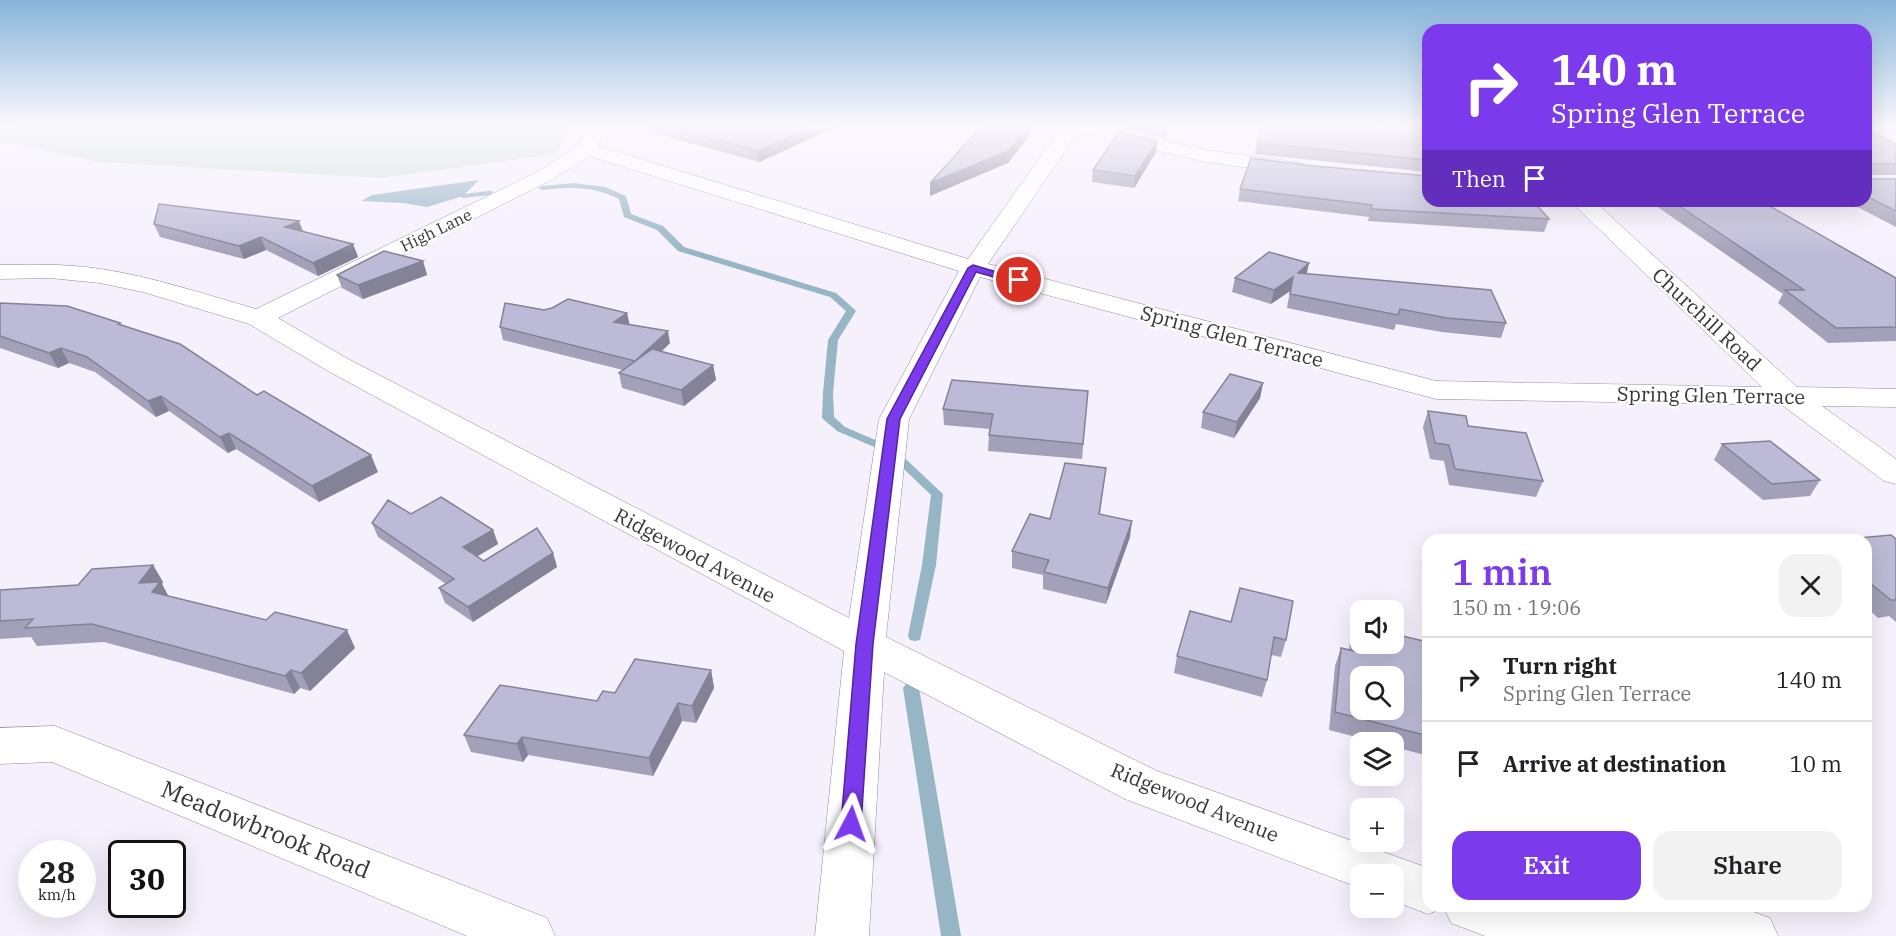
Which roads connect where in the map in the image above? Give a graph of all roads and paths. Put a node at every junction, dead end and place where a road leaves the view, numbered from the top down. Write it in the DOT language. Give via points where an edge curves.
graph roads {
  1 [pos="554,169"];
  2 [pos="684,169"];
  3 [pos="1043,169"];
  4 [pos="1302,169"];
  5 [pos="1312,170"];
  6 [pos="1587,207"];
  7 [pos="973,268"];
  8 [pos="0,272"];
  9 [pos="258,318"];
  10 [pos="1790,397"];
  11 [pos="1896,398"];
  12 [pos="1896,474"];
  13 [pos="865,644"];
  14 [pos="0,746"];
  15 [pos="1357,864"];
  16 [pos="1404,882"];
  17 [pos="1422,889"];
  18 [pos="1485,912"];
  19 [pos="528,936"];
  20 [pos="842,936"];
  21 [pos="1751,936"];
  1 -- 9 [label="street, High Lane"];
  2 -- 7 [label="street, Spring Glen Terrace"];
  3 -- 7 [label="street"];
  4 -- 5 [label="street"];
  6 -- 10 [label="street, Churchill Road"];
  7 -- 10 [label="street, Spring Glen Terrace" via="1436,390"];
  7 -- 13 [label="street" via="894,419"];
  8 -- 9 [label="street, Ridgewood Avenue" via="100,276 147,285"];
  9 -- 13 [label="street, Ridgewood Avenue" via="338,365"];
  10 -- 11 [label="street, Spring Glen Terrace"];
  10 -- 12 [label="street, Churchill Road"];
  13 -- 15 [label="street, Ridgewood Avenue" via="1142,785"];
  13 -- 20 [label="street"];
  14 -- 19 [label="street, Meadowbrook Road" via="55,744"];
  16 -- 17 [label="street"];
  18 -- 21 [label="street" via="1537,931"];
}
